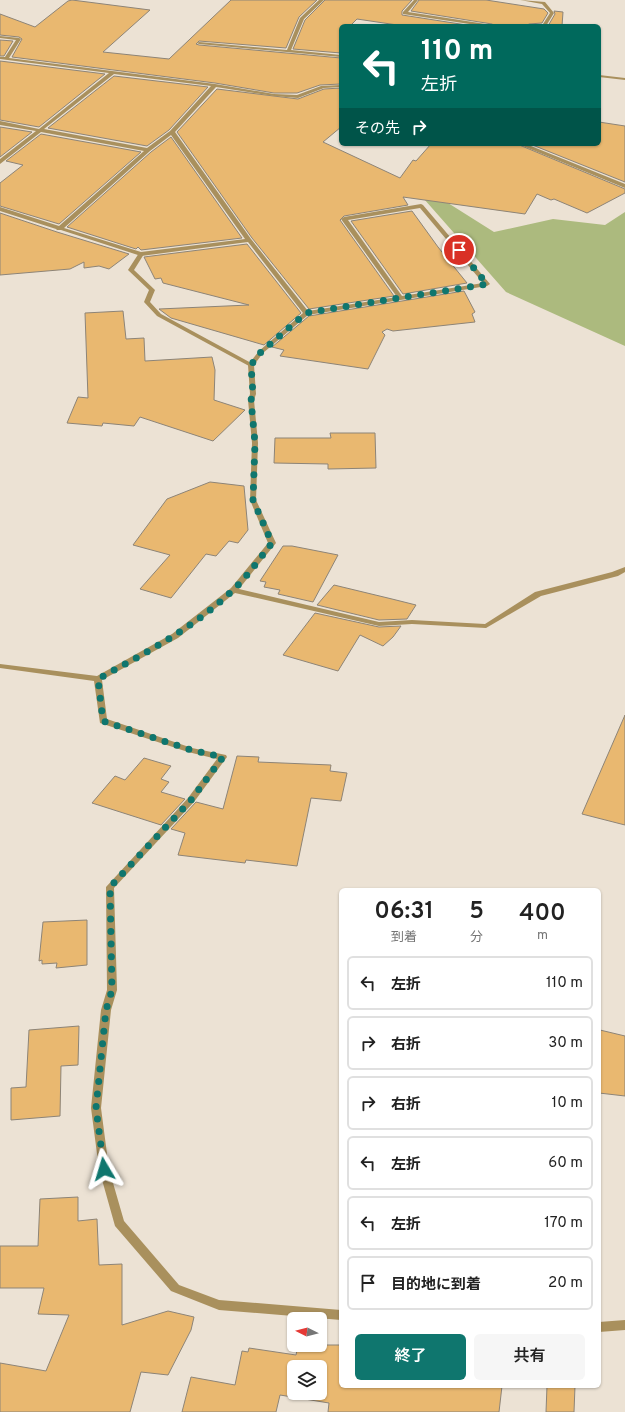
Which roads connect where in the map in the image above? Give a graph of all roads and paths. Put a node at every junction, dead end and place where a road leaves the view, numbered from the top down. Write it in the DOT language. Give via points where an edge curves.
graph roads {
  1 [pos="322,0"];
  2 [pos="416,0"];
  3 [pos="522,0"];
  4 [pos="479,24"];
  5 [pos="545,24"];
  6 [pos="0,37"];
  7 [pos="199,43"];
  8 [pos="288,50"];
  9 [pos="339,56"];
  10 [pos="3,58"];
  11 [pos="113,72"];
  12 [pos="601,76"];
  13 [pos="625,78"];
  14 [pos="215,85"];
  15 [pos="339,86"];
  16 [pos="0,123"];
  17 [pos="40,130"];
  18 [pos="172,132"];
  19 [pos="526,146"];
  20 [pos="148,150"];
  21 [pos="0,162"];
  22 [pos="625,186"];
  23 [pos="0,209"];
  24 [pos="59,228"];
  25 [pos="249,240"];
  26 [pos="142,254"];
  27 [pos="400,297"];
  28 [pos="306,313"];
  29 [pos="251,365"];
  30 [pos="625,569"];
  31 [pos="234,590"];
  32 [pos="0,666"];
  33 [pos="98,679"];
  34 [pos="339,1315"];
  35 [pos="625,1325"];
  36 [pos="601,1327"];
  1 -- 8 [label="street" via="302,18"];
  2 -- 4 [label="street" via="405,13"];
  3 -- 5 [label="street" via="543,3 552,13"];
  6 -- 10 [label="street" via="19,39"];
  7 -- 8 [label="street"];
  8 -- 9 [label="street"];
  10 -- 11 [label="street"];
  11 -- 14 [label="street"];
  11 -- 17 [label="street"];
  12 -- 13 [label="street"];
  14 -- 15 [label="street" via="274,95 298,96 324,87"];
  14 -- 18 [label="street"];
  16 -- 17 [label="street"];
  17 -- 20 [label="street"];
  17 -- 21 [label="street"];
  18 -- 20 [label="street"];
  18 -- 25 [label="street"];
  19 -- 22 [label="street"];
  20 -- 24 [label="street"];
  23 -- 24 [label="street"];
  24 -- 26 [label="street"];
  25 -- 26 [label="street"];
  25 -- 28 [label="street"];
  26 -- 29 [label="street" via="131,270 152,290 147,302 159,315"];
  27 -- 27 [label="street" via="487,284 421,206 344,219"];
  27 -- 28 [label="street"];
  28 -- 29 [label="street" via="261,352"];
  29 -- 31 [label="street" via="255,443 253,500 272,543"];
  30 -- 31 [label="street" via="615,574 538,594 486,626 412,622 379,624"];
  31 -- 33 [label="street" via="175,636"];
  32 -- 33 [label="street"];
  33 -- 34 [label="street" via="103,721 191,750 223,757 191,800 110,887 112,990 106,1010 96,1108 104,1169 119,1223 175,1288 218,1305"];
  35 -- 36 [label="street"];
}
